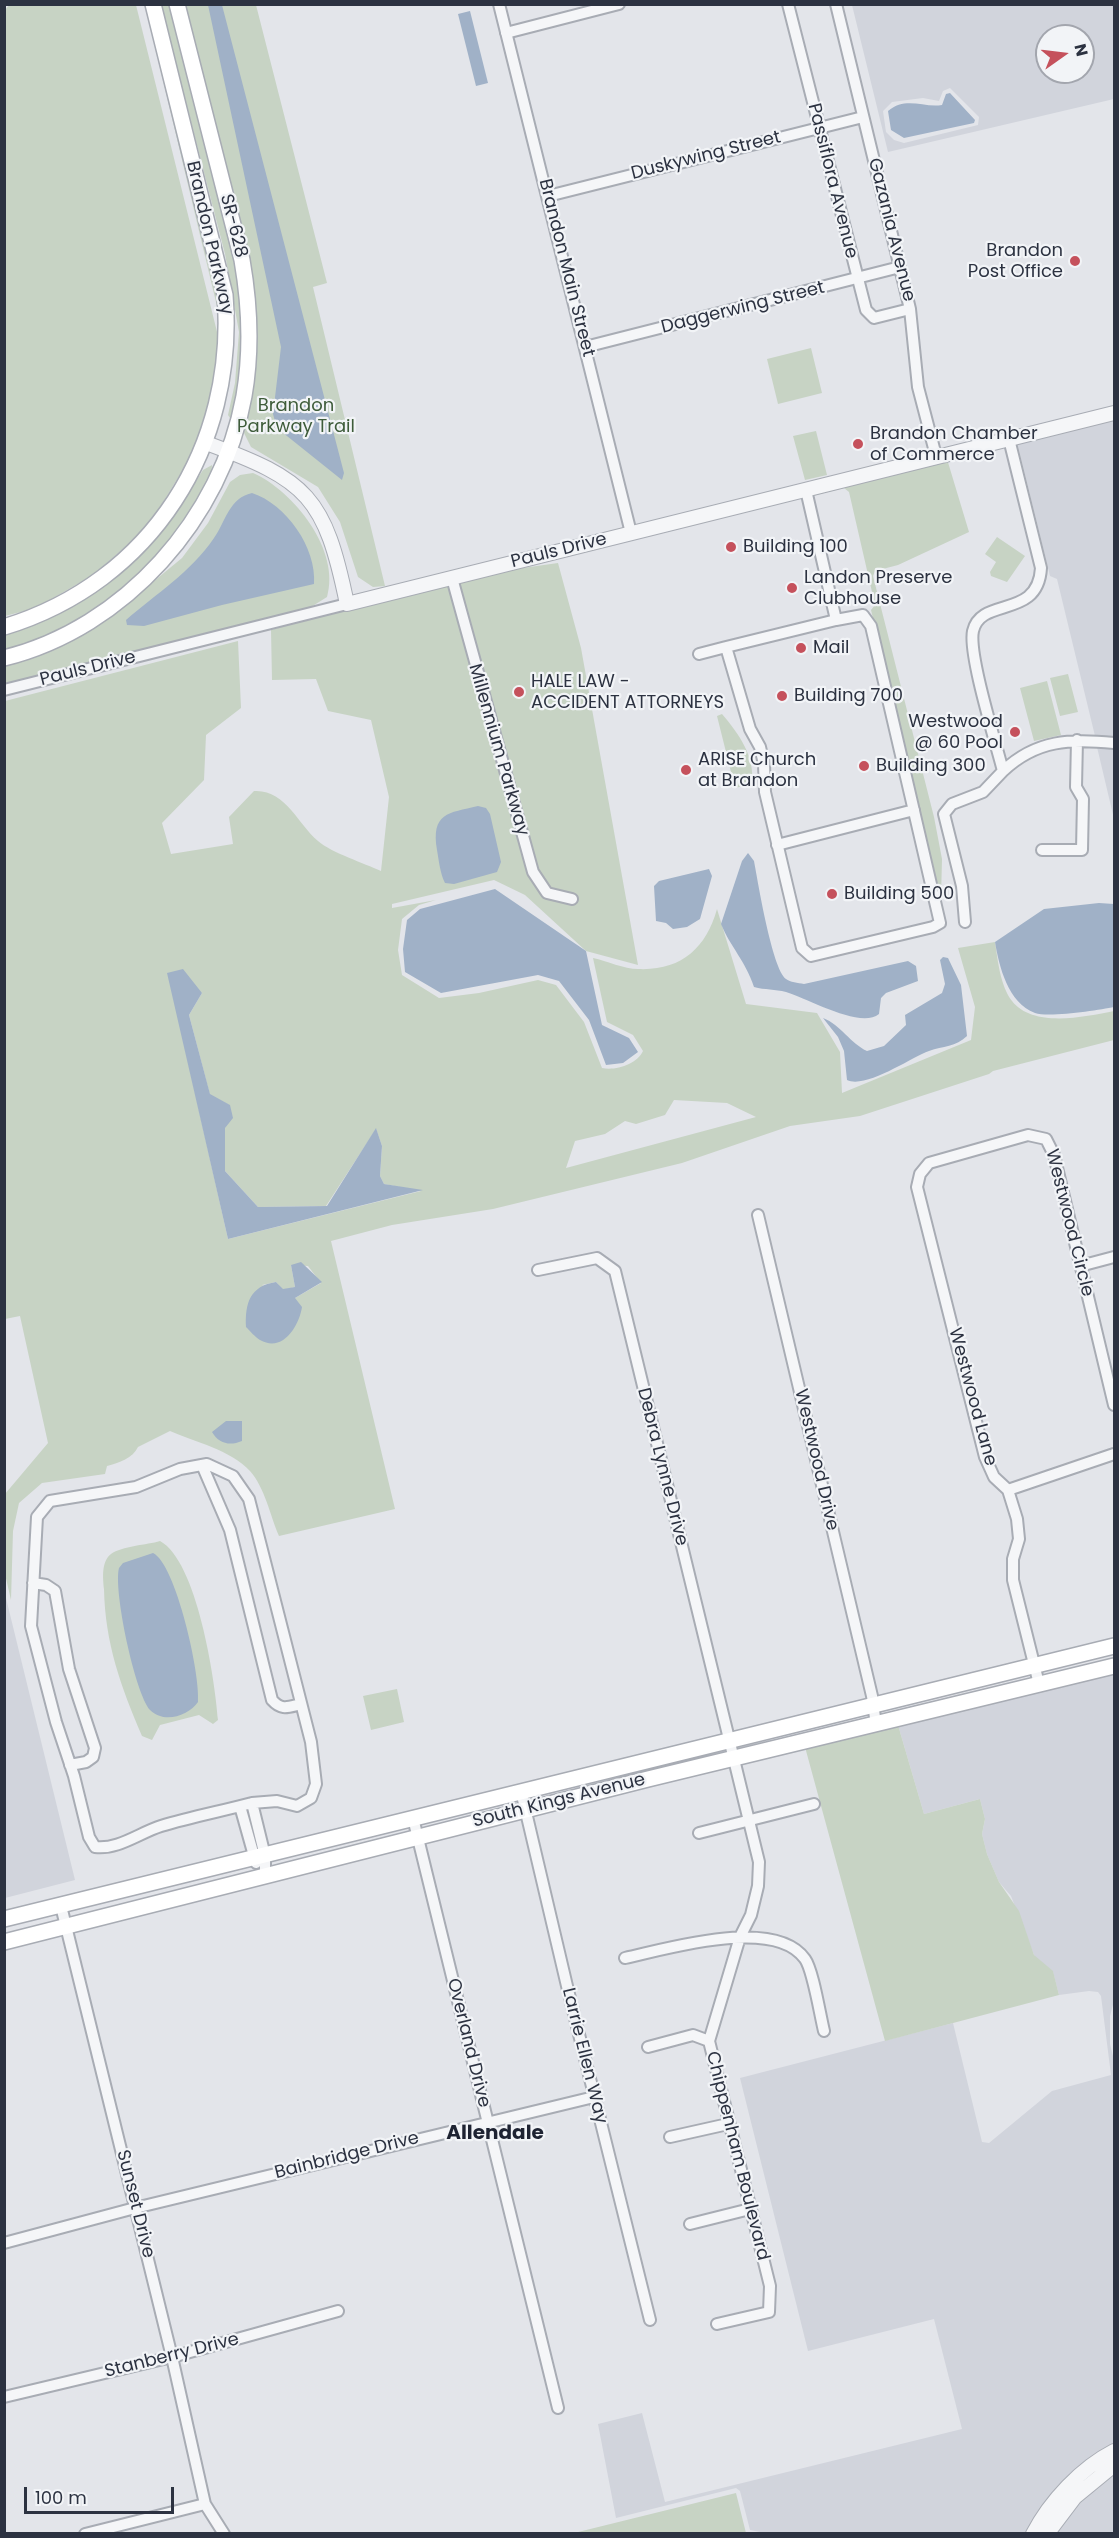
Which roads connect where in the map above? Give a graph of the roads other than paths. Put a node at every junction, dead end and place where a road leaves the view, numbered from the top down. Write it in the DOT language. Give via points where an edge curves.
graph roads {
  1 [pos="153,4"];
  2 [pos="177,4"];
  3 [pos="499,4"];
  4 [pos="619,4"];
  5 [pos="788,4"];
  6 [pos="836,4"];
  7 [pos="506,33"];
  8 [pos="863,117"];
  9 [pos="819,128"];
  10 [pos="548,196"];
  11 [pos="900,267"];
  12 [pos="857,279"];
  13 [pos="910,309"];
  14 [pos="585,347"];
  15 [pos="1114,412"];
  16 [pos="1009,439"];
  17 [pos="206,443"];
  18 [pos="229,451"];
  19 [pos="936,456"];
  20 [pos="806,490"];
  21 [pos="631,533"];
  22 [pos="452,578"];
  23 [pos="348,604"];
  24 [pos="836,620"];
  25 [pos="4,627"];
  26 [pos="726,647"];
  27 [pos="699,654"];
  28 [pos="4,658"];
  29 [pos="4,690"];
  30 [pos="1077,740"];
  31 [pos="1114,743"];
  32 [pos="1003,771"];
  33 [pos="914,810"];
  34 [pos="777,845"];
  35 [pos="1042,849"];
  36 [pos="572,898"];
  37 [pos="965,922"];
  38 [pos="920,1174"];
  39 [pos="758,1215"];
  40 [pos="1114,1257"];
  41 [pos="1080,1266"];
  42 [pos="538,1270"];
  43 [pos="1114,1405"];
  44 [pos="1114,1454"];
  45 [pos="202,1465"];
  46 [pos="1008,1490"];
  47 [pos="33,1583"];
  48 [pos="1114,1646"];
  49 [pos="1034,1666"];
  50 [pos="1114,1666"];
  51 [pos="1039,1684"];
  52 [pos="301,1704"];
  53 [pos="872,1706"];
  54 [pos="876,1725"];
  55 [pos="729,1742"];
  56 [pos="733,1759"];
  57 [pos="70,1765"];
  58 [pos="521,1791"];
  59 [pos="252,1803"];
  60 [pos="814,1804"];
  61 [pos="240,1806"];
  62 [pos="526,1809"];
  63 [pos="413,1818"];
  64 [pos="748,1821"];
  65 [pos="699,1833"];
  66 [pos="417,1836"];
  67 [pos="259,1857"];
  68 [pos="265,1876"];
  69 [pos="61,1905"];
  70 [pos="4,1919"];
  71 [pos="66,1927"];
  72 [pos="740,1937"];
  73 [pos="4,1942"];
  74 [pos="625,1959"];
  75 [pos="824,2031"];
  76 [pos="709,2041"];
  77 [pos="648,2047"];
  78 [pos="594,2097"];
  79 [pos="487,2122"];
  80 [pos="728,2124"];
  81 [pos="670,2137"];
  82 [pos="135,2208"];
  83 [pos="750,2209"];
  84 [pos="690,2224"];
  85 [pos="4,2242"];
  86 [pos="338,2312"];
  87 [pos="650,2320"];
  88 [pos="717,2324"];
  89 [pos="172,2357"];
  90 [pos="4,2397"];
  91 [pos="558,2408"];
  92 [pos="1114,2451"];
  93 [pos="1114,2465"];
  94 [pos="205,2504"];
  95 [pos="85,2534"];
  96 [pos="224,2534"];
  97 [pos="1033,2534"];
  98 [pos="1047,2534"];
  1 -- 17 [label="main road, Brandon Parkway" via="225,295 225,364"];
  2 -- 18 [label="main road, SR-628" via="248,294 247,373"];
  3 -- 7 [label="street, Brandon Main Street"];
  4 -- 7 [label="street"];
  5 -- 9 [label="street, Passiflora Avenue"];
  6 -- 8 [label="street, Gazania Avenue"];
  7 -- 10 [label="street, Brandon Main Street"];
  8 -- 9 [label="street, Duskywing Street"];
  8 -- 11 [label="street, Gazania Avenue"];
  9 -- 10 [label="street, Duskywing Street"];
  9 -- 12 [label="street, Passiflora Avenue"];
  10 -- 14 [label="street, Brandon Main Street"];
  11 -- 12 [label="street, Daggerwing Street"];
  11 -- 13 [label="street, Gazania Avenue"];
  12 -- 13 [label="street, Passiflora Avenue" via="866,310 874,318"];
  12 -- 14 [label="street, Daggerwing Street"];
  13 -- 19 [label="street, Gazania Avenue" via="918,387"];
  14 -- 21 [label="street, Brandon Main Street"];
  15 -- 16 [label="street, Pauls Drive"];
  16 -- 19 [label="street, Pauls Drive"];
  16 -- 32 [label="street" via="1041,568 1040,580 1031,594 1017,604 982,616 973,629 974,657"];
  17 -- 18 [label="street"];
  17 -- 25 [label="main road, Brandon Parkway" via="169,510 127,558 60,605"];
  18 -- 23 [label="street" via="265,465 288,480 313,505 330,534"];
  18 -- 28 [label="main road" via="204,505 166,557 133,589 70,633"];
  19 -- 20 [label="street, Pauls Drive"];
  20 -- 21 [label="street, Pauls Drive"];
  20 -- 24 [label="street"];
  21 -- 22 [label="street, Pauls Drive"];
  22 -- 23 [label="street, Pauls Drive"];
  22 -- 36 [label="street, Millennium Parkway" via="533,872 547,893"];
  23 -- 29 [label="street, Pauls Drive"];
  24 -- 26 [label="street"];
  24 -- 33 [label="street" via="863,615 870,626"];
  26 -- 27 [label="street"];
  26 -- 34 [label="street" via="750,729 760,747"];
  30 -- 31 [label="street"];
  30 -- 32 [label="street" via="1043,746 1019,756"];
  30 -- 35 [label="street" via="1076,787 1083,799 1082,850"];
  32 -- 37 [label="street" via="983,792 952,804 944,814 962,886"];
  33 -- 34 [label="street"];
  33 -- 34 [label="street" via="938,909 940,922 933,927 811,956 802,948"];
  38 -- 41 [label="street, Westwood Circle" via="929,1163 1028,1135 1046,1138 1054,1155"];
  38 -- 46 [label="street, Westwood Lane" via="917,1187 985,1457 993,1477"];
  39 -- 53 [label="street, Westwood Drive"];
  40 -- 41 [label="street"];
  41 -- 43 [label="street, Westwood Circle"];
  42 -- 55 [label="street, Debra Lynne Drive" via="597,1258 615,1271"];
  44 -- 46 [label="street"];
  45 -- 47 [label="street" via="180,1469 136,1487 50,1501 38,1517"];
  45 -- 52 [label="street" via="233,1476 249,1499"];
  45 -- 52 [label="street" via="230,1530 272,1700 284,1708"];
  46 -- 49 [label="street, Westwood Lane" via="1019,1539 1013,1559 1013,1580"];
  47 -- 57 [label="street" via="31,1626"];
  47 -- 57 [label="street" via="55,1591 69,1669 95,1748 93,1757 86,1762"];
  48 -- 49 [label="main road, South Kings Avenue"];
  49 -- 51 [label="street, Westwood Lane"];
  49 -- 53 [label="main road, South Kings Avenue"];
  50 -- 51 [label="main road, South Kings Avenue"];
  51 -- 54 [label="main road, South Kings Avenue"];
  52 -- 59 [label="street" via="315,1777 311,1798 297,1806"];
  53 -- 54 [label="street, Westwood Drive"];
  53 -- 55 [label="main road, South Kings Avenue"];
  54 -- 56 [label="main road, South Kings Avenue"];
  55 -- 56 [label="street, Chippenham Boulevard"];
  55 -- 58 [label="main road, South Kings Avenue"];
  56 -- 62 [label="main road, South Kings Avenue"];
  56 -- 64 [label="street, Chippenham Boulevard"];
  57 -- 61 [label="street" via="95,1847 103,1848 159,1827"];
  58 -- 62 [label="street, Larrie Ellen Way"];
  58 -- 63 [label="main road, South Kings Avenue"];
  59 -- 61 [label="street"];
  59 -- 67 [label="street"];
  60 -- 64 [label="street"];
  61 -- 67 [label="street"];
  62 -- 66 [label="main road, South Kings Avenue"];
  62 -- 78 [label="street, Larrie Ellen Way"];
  63 -- 66 [label="street, Overland Drive"];
  63 -- 67 [label="main road, South Kings Avenue"];
  64 -- 65 [label="street"];
  64 -- 72 [label="street, Chippenham Boulevard" via="759,1862 758,1887"];
  66 -- 68 [label="main road, South Kings Avenue"];
  66 -- 79 [label="street, Overland Drive"];
  67 -- 68 [label="street"];
  67 -- 69 [label="main road, South Kings Avenue"];
  68 -- 71 [label="main road, South Kings Avenue"];
  69 -- 70 [label="main road, South Kings Avenue"];
  69 -- 71 [label="street, Sunset Drive"];
  71 -- 73 [label="main road, South Kings Avenue"];
  71 -- 82 [label="street, Sunset Drive"];
  72 -- 74 [label="street" via="716,1937"];
  72 -- 75 [label="street" via="789,1944 806,1960"];
  72 -- 76 [label="street, Chippenham Boulevard"];
  76 -- 77 [label="street" via="693,2035"];
  76 -- 80 [label="street, Chippenham Boulevard"];
  78 -- 79 [label="street, Bainbridge Drive"];
  78 -- 87 [label="street, Larrie Ellen Way"];
  79 -- 82 [label="street, Bainbridge Drive"];
  79 -- 91 [label="street, Overland Drive"];
  80 -- 81 [label="street"];
  80 -- 83 [label="street, Chippenham Boulevard"];
  82 -- 85 [label="street, Bainbridge Drive"];
  82 -- 89 [label="street, Sunset Drive"];
  83 -- 84 [label="street"];
  83 -- 88 [label="street, Chippenham Boulevard" via="770,2286 769,2312"];
  86 -- 89 [label="street, Stanberry Drive"];
  89 -- 90 [label="street, Stanberry Drive"];
  89 -- 94 [label="street, Sunset Drive"];
  92 -- 97 [label="street" via="1071,2483"];
  93 -- 98 [label="street" via="1075,2497"];
  94 -- 95 [label="street"];
  94 -- 96 [label="street, Sunset Drive"];
}
